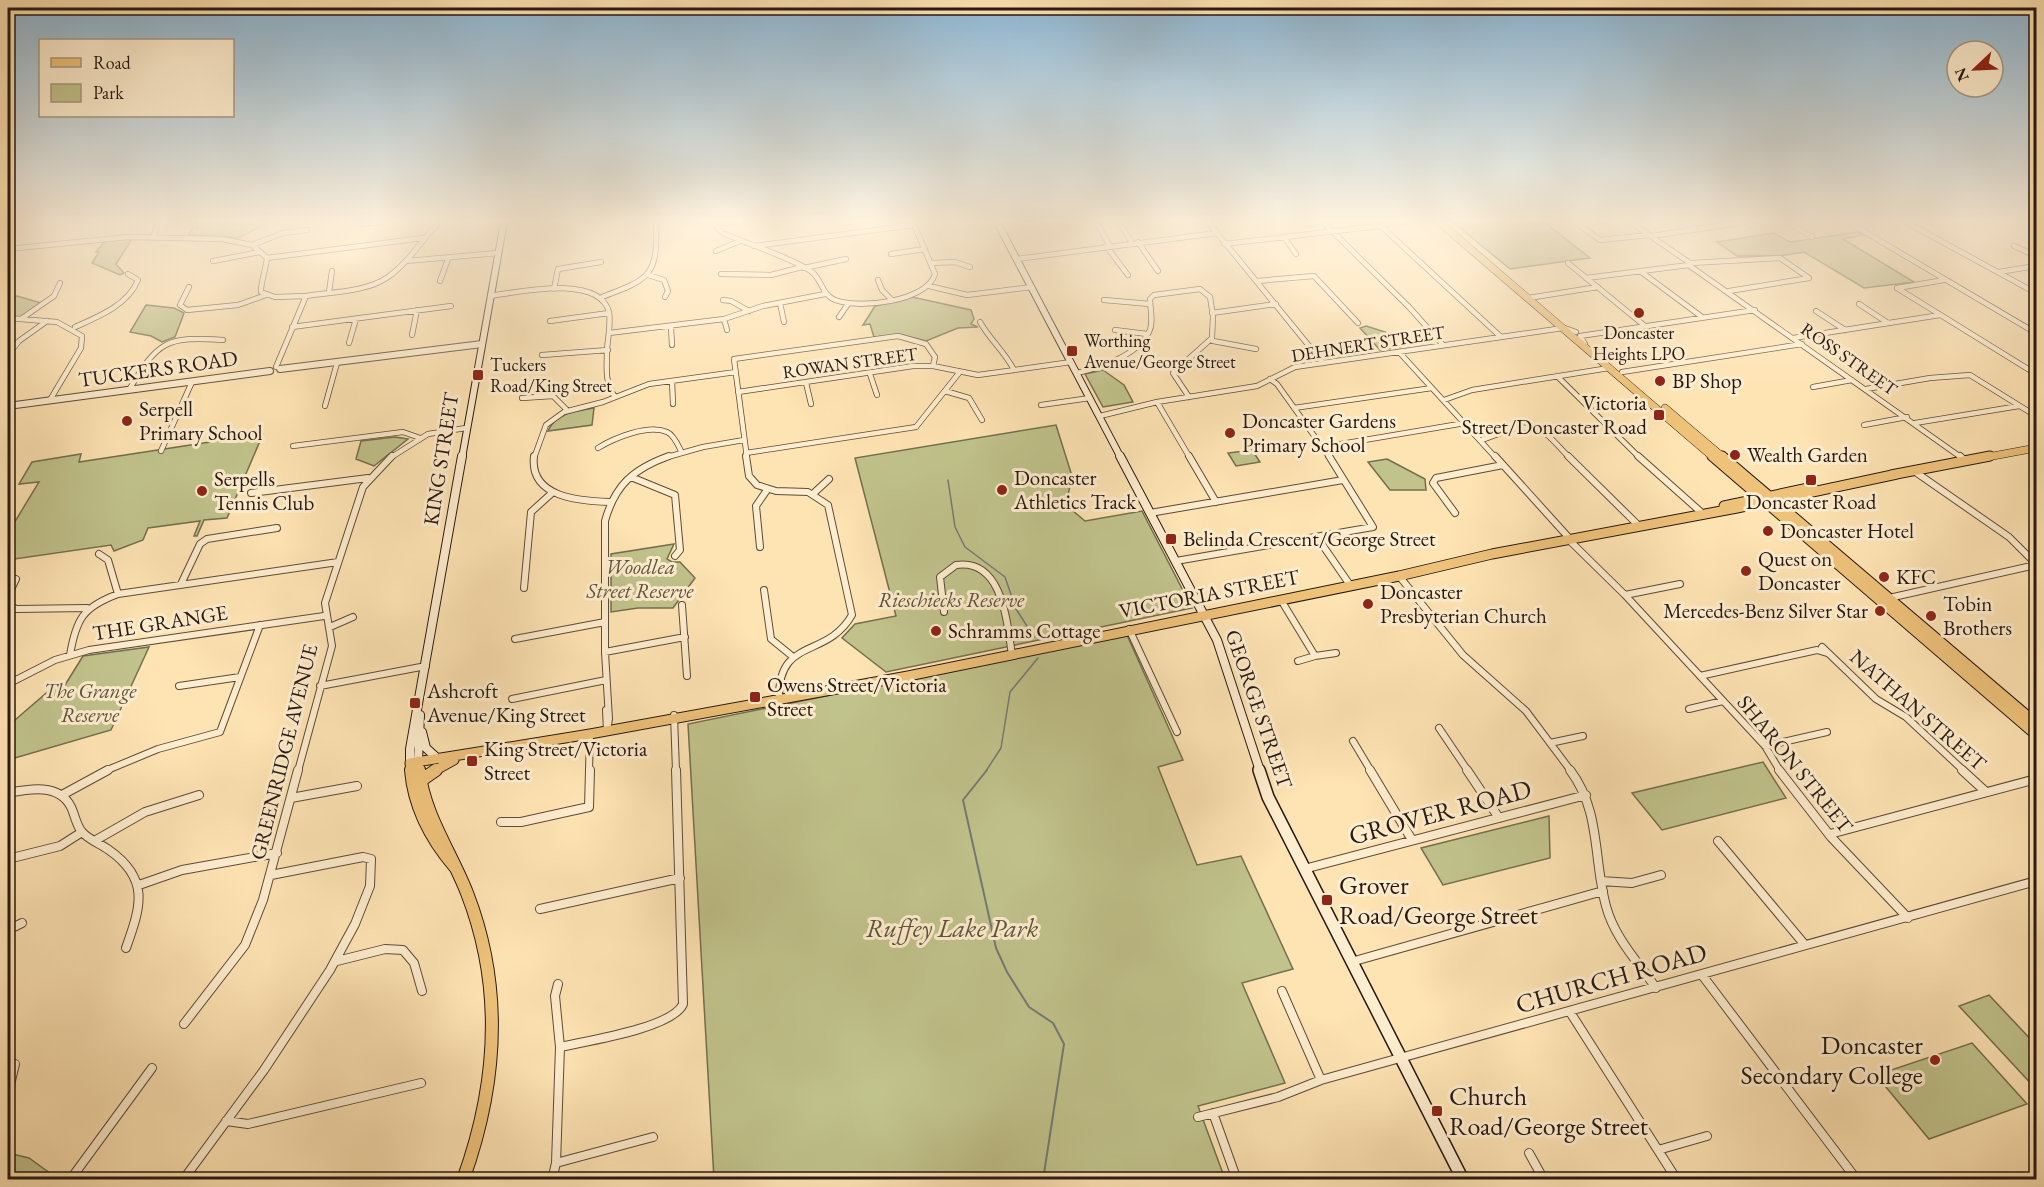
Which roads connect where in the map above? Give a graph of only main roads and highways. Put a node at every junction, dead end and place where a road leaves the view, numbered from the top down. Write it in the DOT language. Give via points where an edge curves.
graph roads {
  1 [pos="493,277"];
  2 [pos="1027,277"];
  3 [pos="1507,277"];
  4 [pos="1509,277"];
  5 [pos="1531,297"];
  6 [pos="1649,396"];
  7 [pos="1672,423"];
  8 [pos="1703,441"];
  9 [pos="2037,448"];
  10 [pos="1720,465"];
  11 [pos="1738,471"];
  12 [pos="1898,474"];
  13 [pos="1744,486"];
  14 [pos="1780,492"];
  15 [pos="1764,499"];
  16 [pos="1723,507"];
  17 [pos="1842,563"];
  18 [pos="1203,615"];
  19 [pos="420,702"];
  20 [pos="2013,703"];
  21 [pos="2002,706"];
  22 [pos="420,717"];
  23 [pos="2037,723"];
  24 [pos="2037,735"];
  25 [pos="545,741"];
  26 [pos="437,758"];
  27 [pos="454,760"];
  28 [pos="414,766"];
  29 [pos="420,781"];
  30 [pos="455,867"];
  31 [pos="463,1179"];
  32 [pos="1463,1179"];
  1 -- 19 [label="main road, KING STREET"];
  2 -- 18 [label="main road, GEORGE STREET"];
  3 -- 5 [label="main road"];
  4 -- 5 [label="main road"];
  5 -- 6 [label="main road"];
  5 -- 7 [label="main road"];
  6 -- 7 [label="main road" via="1676,421"];
  6 -- 8 [label="main road"];
  7 -- 10 [label="main road"];
  8 -- 10 [label="main road" via="1700,442"];
  8 -- 11 [label="main road"];
  9 -- 12 [label="main road"];
  10 -- 13 [label="main road"];
  11 -- 14 [label="main road" via="1761,486"];
  11 -- 15 [label="main road"];
  12 -- 14 [label="main road"];
  12 -- 15 [label="main road"];
  13 -- 15 [label="main road"];
  13 -- 16 [label="main road"];
  14 -- 15 [label="main road"];
  15 -- 16 [label="main road, VICTORIA STREET"];
  15 -- 17 [label="main road"];
  16 -- 18 [label="main road, VICTORIA STREET"];
  17 -- 20 [label="main road"];
  17 -- 21 [label="main road"];
  18 -- 25 [label="main road, VICTORIA STREET" via="1012,655"];
  18 -- 32 [label="main road, GEORGE STREET" via="1223,652 1263,784"];
  19 -- 22 [label="main road, KING STREET"];
  19 -- 28 [label="main road, KING STREET" via="411,740"];
  20 -- 21 [label="main road"];
  20 -- 23 [label="main road"];
  21 -- 24 [label="main road"];
  22 -- 26 [label="main road" via="426,748"];
  22 -- 28 [label="main road, KING STREET"];
  25 -- 26 [label="main road, VICTORIA STREET"];
  25 -- 27 [label="main road, VICTORIA STREET"];
  26 -- 28 [label="main road, VICTORIA STREET"];
  27 -- 28 [label="main road, VICTORIA STREET"];
  27 -- 29 [label="main road"];
  28 -- 29 [label="main road, KING STREET"];
  28 -- 30 [label="main road, KING STREET" via="417,806 442,853"];
  29 -- 30 [label="main road, KING STREET"];
  30 -- 31 [label="main road, KING STREET" via="479,930 490,993 492,1036 485,1113"];
}
